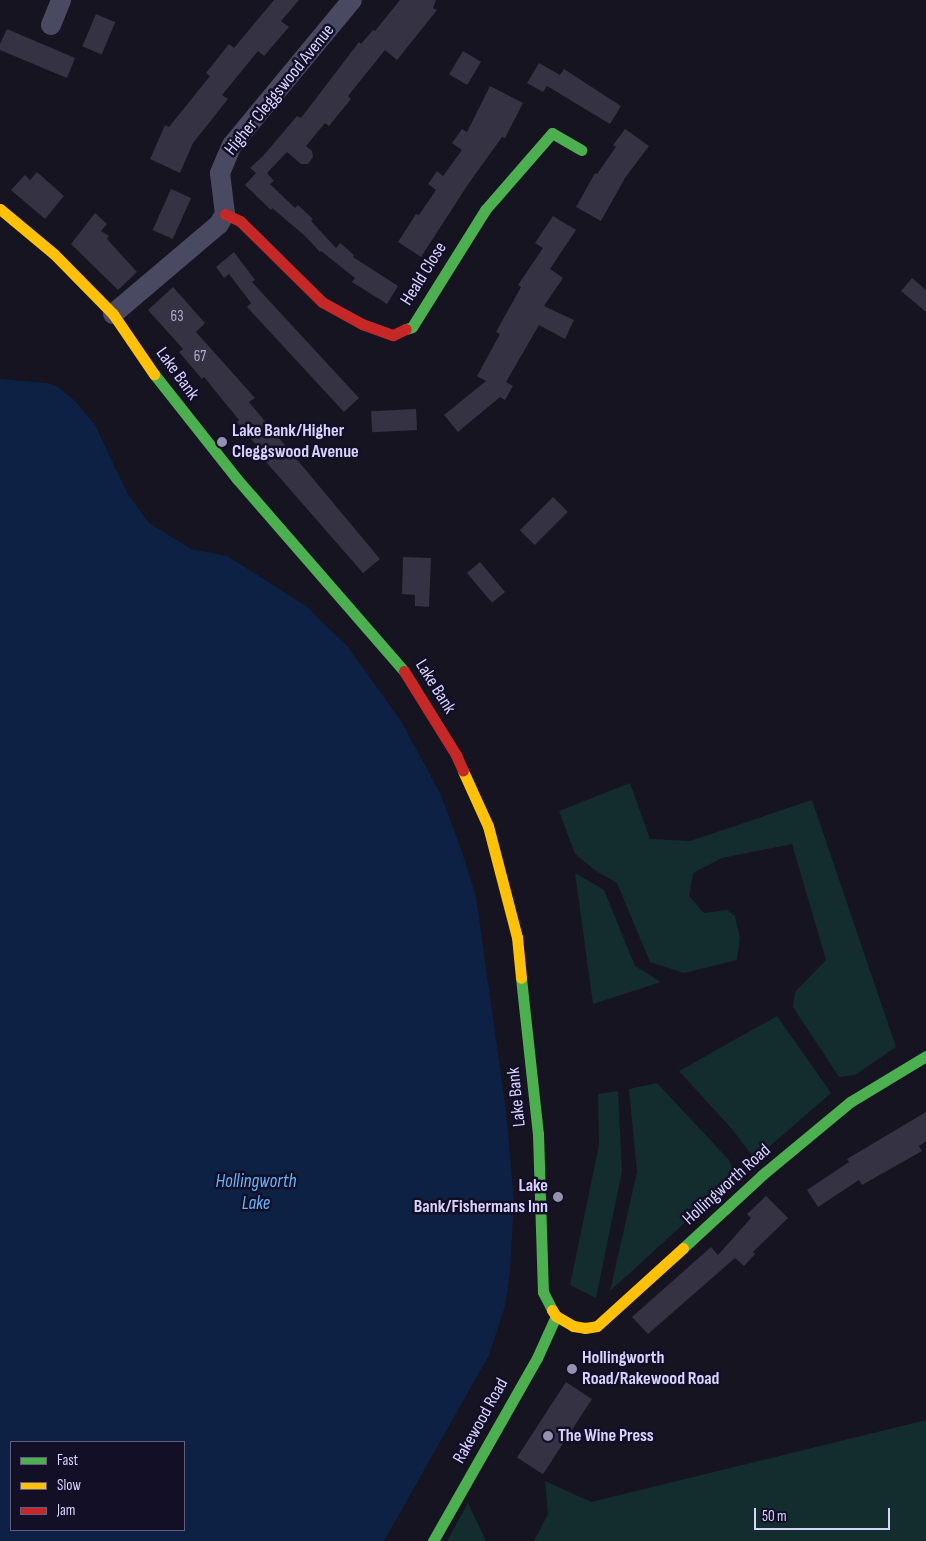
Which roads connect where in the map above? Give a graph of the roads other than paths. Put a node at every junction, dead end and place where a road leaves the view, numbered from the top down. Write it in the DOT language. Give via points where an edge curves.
graph roads {
  1 [pos="61,0"];
  2 [pos="352,0"];
  3 [pos="51,25"];
  4 [pos="581,150"];
  5 [pos="0,209"];
  6 [pos="225,214"];
  7 [pos="113,314"];
  8 [pos="926,1056"];
  9 [pos="556,1316"];
  10 [pos="433,1541"];
  1 -- 3 [label="street"];
  2 -- 6 [label="street, Higher Cleggswood Avenue" via="232,145 220,173"];
  4 -- 6 [label="main road, Heald Close" via="552,133 485,210 412,328 393,335 362,324 322,302 240,221"];
  5 -- 7 [label="main road, Lake Bank" via="54,254"];
  6 -- 7 [label="street" via="219,224"];
  7 -- 9 [label="main road, Lake Bank" via="168,394 231,472 399,664 456,755 488,826 516,937 538,1134 543,1292"];
  8 -- 9 [label="main road, Hollingworth Road" via="850,1102 762,1174 610,1318 597,1326 585,1328 573,1326"];
  9 -- 10 [label="main road, Rakewood Road" via="537,1358"];
}
